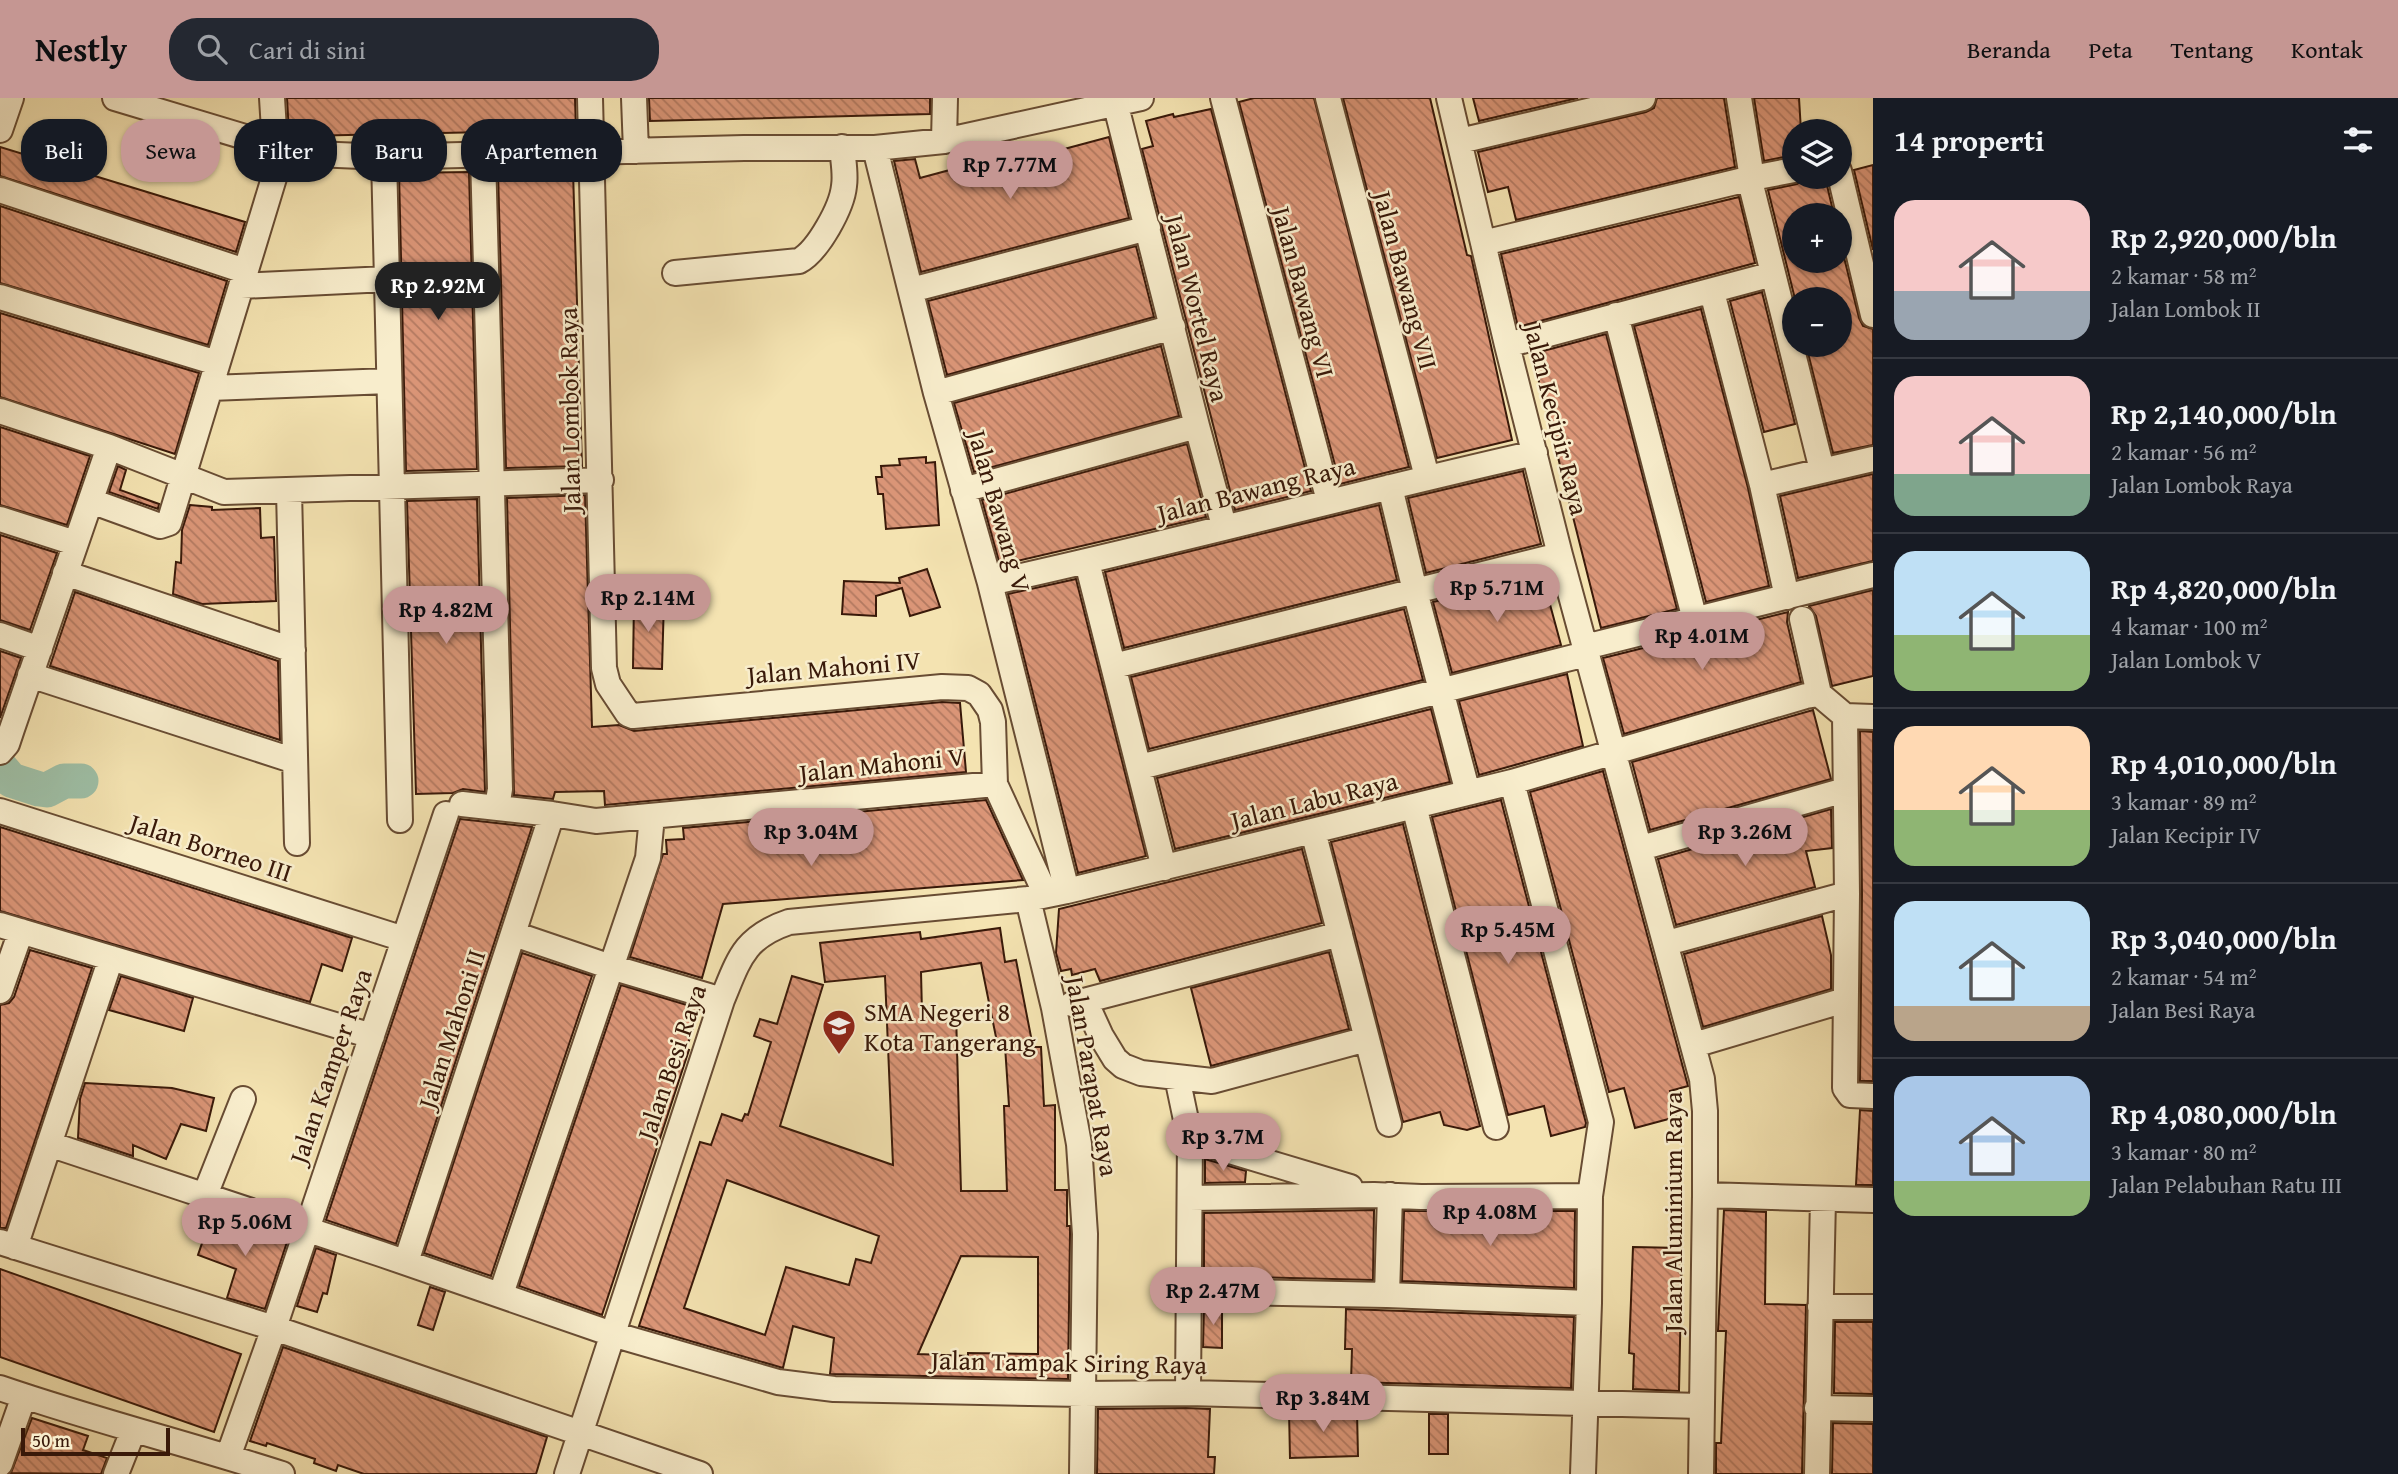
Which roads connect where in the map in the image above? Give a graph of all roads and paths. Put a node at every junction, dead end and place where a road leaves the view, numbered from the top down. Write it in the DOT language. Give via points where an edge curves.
graph roads {
  1 [pos="11,98"];
  2 [pos="115,98"];
  3 [pos="272,98"];
  4 [pos="590,98"];
  5 [pos="634,98"];
  6 [pos="945,98"];
  7 [pos="1141,98"];
  8 [pos="1223,98"];
  9 [pos="1328,98"];
  10 [pos="1450,98"];
  11 [pos="1643,98"];
  12 [pos="1739,98"];
  13 [pos="1115,101"];
  14 [pos="273,119"];
  15 [pos="600,119"];
  16 [pos="0,130"];
  17 [pos="234,134"];
  18 [pos="622,136"];
  19 [pos="944,141"];
  20 [pos="1460,141"];
  21 [pos="842,147"];
  22 [pos="875,148"];
  23 [pos="622,152"];
  24 [pos="1782,172"];
  25 [pos="1752,178"];
  26 [pos="272,182"];
  27 [pos="385,182"];
  28 [pos="484,182"];
  29 [pos="616,182"];
  30 [pos="1843,189"];
  31 [pos="0,190"];
  32 [pos="1148,228"];
  33 [pos="1483,243"];
  34 [pos="675,273"];
  35 [pos="1773,274"];
  36 [pos="243,278"];
  37 [pos="387,279"];
  38 [pos="911,290"];
  39 [pos="1712,292"];
  40 [pos="0,297"];
  41 [pos="1616,315"];
  42 [pos="1873,315"];
  43 [pos="1173,327"];
  44 [pos="1507,345"];
  45 [pos="217,363"];
  46 [pos="389,381"];
  47 [pos="210,388"];
  48 [pos="936,393"];
  49 [pos="0,411"];
  50 [pos="1197,426"];
  51 [pos="109,447"];
  52 [pos="1535,453"];
  53 [pos="1873,458"];
  54 [pos="1822,470"];
  55 [pos="183,474"];
  56 [pos="1427,477"];
  57 [pos="601,480"];
  58 [pos="493,484"];
  59 [pos="1762,485"];
  60 [pos="392,487"];
  61 [pos="1390,487"];
  62 [pos="289,490"];
  63 [pos="963,490"];
  64 [pos="91,501"];
  65 [pos="1329,501"];
  66 [pos="0,519"];
  67 [pos="1224,526"];
  68 [pos="75,543"];
  69 [pos="1560,555"];
  70 [pos="1087,562"];
  71 [pos="65,573"];
  72 [pos="1873,575"];
  73 [pos="990,583"];
  74 [pos="1415,591"];
  75 [pos="1787,597"];
  76 [pos="1802,619"];
  77 [pos="1695,620"];
  78 [pos="0,635"];
  79 [pos="40,649"];
  80 [pos="293,650"];
  81 [pos="1586,650"];
  82 [pos="1114,666"];
  83 [pos="30,675"];
  84 [pos="1441,690"];
  85 [pos="613,692"];
  86 [pos="1819,694"];
  87 [pos="1845,716"];
  88 [pos="1873,717"];
  89 [pos="3,748"];
  90 [pos="1614,752"];
  91 [pos="295,761"];
  92 [pos="1140,767"];
  93 [pos="1512,782"];
  94 [pos="995,783"];
  95 [pos="1845,790"];
  96 [pos="1468,793"];
  97 [pos="498,799"];
  98 [pos="1414,806"];
  99 [pos="454,809"];
  100 [pos="0,811"];
  101 [pos="552,814"];
  102 [pos="652,816"];
  103 [pos="400,820"];
  104 [pos="1313,831"];
  105 [pos="297,843"];
  106 [pos="1641,848"];
  107 [pos="1164,868"];
  108 [pos="1847,894"];
  109 [pos="1047,895"];
  110 [pos="10,928"];
  111 [pos="514,934"];
  112 [pos="1340,934"];
  113 [pos="404,939"];
  114 [pos="1667,943"];
  115 [pos="111,958"];
  116 [pos="611,967"];
  117 [pos="0,991"];
  118 [pos="722,1000"];
  119 [pos="1845,1000"];
  120 [pos="1085,1001"];
  121 [pos="1054,1008"];
  122 [pos="372,1036"];
  123 [pos="1367,1039"];
  124 [pos="1694,1045"];
  125 [pos="1177,1077"];
  126 [pos="1862,1096"];
  127 [pos="243,1099"];
  128 [pos="1389,1124"];
  129 [pos="1496,1127"];
  130 [pos="1190,1139"];
  131 [pos="50,1144"];
  132 [pos="205,1195"];
  133 [pos="1382,1195"];
  134 [pos="1705,1195"];
  135 [pos="1590,1196"];
  136 [pos="1190,1198"];
  137 [pos="1824,1199"];
  138 [pos="1873,1200"];
  139 [pos="306,1228"];
  140 [pos="8,1245"];
  141 [pos="406,1262"];
  142 [pos="1190,1291"];
  143 [pos="501,1294"];
  144 [pos="1387,1295"];
  145 [pos="1589,1303"];
  146 [pos="1820,1307"];
  147 [pos="1873,1307"];
  148 [pos="274,1328"];
  149 [pos="612,1334"];
  150 [pos="0,1388"];
  151 [pos="1188,1393"];
  152 [pos="1083,1394"];
  153 [pos="24,1396"];
  154 [pos="1585,1404"];
  155 [pos="1700,1406"];
  156 [pos="1817,1408"];
  157 [pos="1873,1409"];
  158 [pos="132,1430"];
  159 [pos="581,1433"];
  160 [pos="228,1457"];
  161 [pos="0,1464"];
  162 [pos="116,1474"];
  163 [pos="282,1474"];
  164 [pos="567,1474"];
  165 [pos="700,1474"];
  166 [pos="1082,1474"];
  167 [pos="1583,1474"];
  168 [pos="1701,1474"];
  169 [pos="1817,1474"];
  1 -- 16 [label="street"];
  2 -- 17 [label="street"];
  3 -- 14 [label="street"];
  4 -- 15 [label="street"];
  5 -- 18 [label="street"];
  6 -- 19 [label="street"];
  7 -- 13 [label="street"];
  8 -- 65 [label="street, Jalan Bawang VI"];
  9 -- 56 [label="street, Jalan Bawang VII"];
  10 -- 20 [label="street, Jalan Kecipir Raya"];
  11 -- 20 [label="street"];
  12 -- 25 [label="street"];
  13 -- 19 [label="street"];
  13 -- 32 [label="street, Jalan Wortel Raya"];
  19 -- 22 [label="street"];
  20 -- 33 [label="street, Jalan Kecipir Raya"];
  21 -- 22 [label="street"];
  21 -- 23 [label="street"];
  21 -- 34 [label="street" via="843,196 805,258"];
  22 -- 38 [label="street, Jalan Bawang V"];
  24 -- 25 [label="street"];
  25 -- 33 [label="street"];
  25 -- 35 [label="street"];
  26 -- 36 [label="street"];
  27 -- 37 [label="street"];
  28 -- 58 [label="street"];
  29 -- 57 [label="street, Jalan Lombok Raya"];
  30 -- 42 [label="street"];
  31 -- 36 [label="street"];
  32 -- 38 [label="street"];
  32 -- 43 [label="street, Jalan Wortel Raya"];
  33 -- 44 [label="street, Jalan Kecipir Raya"];
  35 -- 39 [label="street"];
  35 -- 54 [label="street"];
  36 -- 37 [label="street"];
  36 -- 45 [label="street"];
  37 -- 46 [label="street"];
  38 -- 48 [label="street, Jalan Bawang V"];
  39 -- 41 [label="street"];
  39 -- 59 [label="street"];
  40 -- 45 [label="street"];
  41 -- 44 [label="street"];
  41 -- 77 [label="street"];
  43 -- 48 [label="street"];
  43 -- 50 [label="street, Jalan Wortel Raya"];
  44 -- 52 [label="street, Jalan Kecipir Raya"];
  45 -- 47 [label="street"];
  46 -- 47 [label="street"];
  46 -- 60 [label="street"];
  47 -- 55 [label="street"];
  48 -- 63 [label="street, Jalan Bawang V"];
  49 -- 51 [label="street"];
  50 -- 63 [label="street"];
  50 -- 67 [label="street, Jalan Wortel Raya"];
  51 -- 55 [label="street"];
  51 -- 64 [label="street"];
  52 -- 56 [label="street, Jalan Bawang Raya"];
  52 -- 69 [label="street, Jalan Kecipir Raya"];
  53 -- 54 [label="street"];
  54 -- 59 [label="street"];
  55 -- 62 [label="street" via="217,490"];
  55 -- 64 [label="street" via="166,526"];
  56 -- 61 [label="street, Jalan Bawang Raya"];
  57 -- 58 [label="street"];
  57 -- 85 [label="street, Jalan Lombok Raya" via="604,668"];
  58 -- 60 [label="street"];
  58 -- 97 [label="street"];
  59 -- 75 [label="street"];
  60 -- 62 [label="street"];
  60 -- 103 [label="street"];
  61 -- 65 [label="street, Jalan Bawang Raya"];
  61 -- 74 [label="street"];
  62 -- 80 [label="street"];
  63 -- 73 [label="street, Jalan Bawang V"];
  64 -- 68 [label="street"];
  65 -- 67 [label="street, Jalan Bawang Raya"];
  66 -- 68 [label="street"];
  67 -- 70 [label="street, Jalan Bawang Raya"];
  68 -- 71 [label="street"];
  69 -- 74 [label="street"];
  69 -- 81 [label="street, Jalan Kecipir Raya"];
  70 -- 73 [label="street, Jalan Bawang Raya"];
  70 -- 82 [label="street"];
  71 -- 79 [label="street"];
  71 -- 80 [label="street"];
  72 -- 75 [label="street"];
  73 -- 109 [label="street, Jalan Bawang V"];
  74 -- 82 [label="street"];
  74 -- 84 [label="street"];
  75 -- 77 [label="street"];
  76 -- 86 [label="street"];
  77 -- 81 [label="street"];
  78 -- 79 [label="street"];
  79 -- 83 [label="street"];
  80 -- 91 [label="street"];
  81 -- 84 [label="street"];
  81 -- 90 [label="street, Jalan Kecipir Raya"];
  82 -- 92 [label="street"];
  83 -- 89 [label="street"];
  83 -- 91 [label="street"];
  84 -- 92 [label="street"];
  84 -- 96 [label="street"];
  85 -- 94 [label="street, Jalan Mahoni IV" via="633,716 965,687 982,698 992,716"];
  86 -- 87 [label="street"];
  86 -- 90 [label="street, Jalan Labu Raya"];
  87 -- 88 [label="street"];
  87 -- 95 [label="street"];
  90 -- 93 [label="street, Jalan Labu Raya"];
  90 -- 106 [label="street, Jalan Aluminium Raya"];
  91 -- 105 [label="street"];
  92 -- 107 [label="street"];
  93 -- 96 [label="street, Jalan Labu Raya"];
  93 -- 135 [label="street" via="1601,1122"];
  94 -- 102 [label="street, Jalan Mahoni V"];
  94 -- 109 [label="street, Jalan Mahoni V"];
  95 -- 106 [label="street"];
  95 -- 108 [label="street"];
  96 -- 98 [label="street, Jalan Labu Raya"];
  97 -- 99 [label="street, Jalan Mahoni V"];
  97 -- 101 [label="street, Jalan Mahoni V"];
  98 -- 104 [label="street, Jalan Labu Raya"];
  98 -- 129 [label="street"];
  99 -- 113 [label="street, Jalan Kamper Raya"];
  100 -- 113 [label="street, Jalan Borneo III"];
  101 -- 102 [label="street, Jalan Mahoni V" via="596,821"];
  101 -- 111 [label="street, Jalan Mahoni II"];
  102 -- 116 [label="street" via="648,858"];
  104 -- 107 [label="street, Jalan Labu Raya"];
  104 -- 112 [label="street"];
  106 -- 114 [label="street, Jalan Aluminium Raya"];
  107 -- 109 [label="street, Jalan Labu Raya"];
  108 -- 114 [label="street"];
  108 -- 119 [label="street"];
  109 -- 118 [label="street, Jalan Besi Raya" via="789,922 771,928 746,948"];
  109 -- 121 [label="street, Jalan Parapat Raya"];
  110 -- 115 [label="street"];
  110 -- 117 [label="street"];
  111 -- 116 [label="street"];
  111 -- 141 [label="street, Jalan Mahoni II"];
  112 -- 120 [label="street"];
  112 -- 123 [label="street"];
  113 -- 122 [label="street, Jalan Kamper Raya"];
  114 -- 124 [label="street, Jalan Aluminium Raya"];
  115 -- 122 [label="street"];
  115 -- 131 [label="street"];
  116 -- 118 [label="street"];
  116 -- 143 [label="street"];
  118 -- 149 [label="street, Jalan Besi Raya"];
  119 -- 124 [label="street"];
  119 -- 126 [label="street" via="1845,1088"];
  120 -- 121 [label="street"];
  120 -- 125 [label="street" via="1107,1048 1124,1066"];
  121 -- 152 [label="street, Jalan Parapat Raya" via="1082,1179"];
  122 -- 139 [label="street, Jalan Kamper Raya"];
  123 -- 125 [label="street" via="1212,1081"];
  123 -- 128 [label="street"];
  124 -- 134 [label="street, Jalan Aluminium Raya" via="1702,1079"];
  125 -- 130 [label="street"];
  127 -- 132 [label="street"];
  130 -- 133 [label="street"];
  130 -- 136 [label="street"];
  131 -- 132 [label="street, Jalan Tampak Siring Raya"];
  131 -- 140 [label="street"];
  132 -- 139 [label="street, Jalan Tampak Siring Raya"];
  133 -- 135 [label="street"];
  133 -- 136 [label="street"];
  133 -- 144 [label="street"];
  134 -- 137 [label="street"];
  134 -- 155 [label="street, Jalan Aluminium Raya"];
  135 -- 145 [label="street"];
  136 -- 142 [label="street"];
  137 -- 138 [label="street"];
  137 -- 146 [label="street"];
  139 -- 141 [label="street, Jalan Tampak Siring Raya"];
  139 -- 148 [label="street, Jalan Kamper Raya"];
  140 -- 148 [label="street"];
  141 -- 143 [label="street, Jalan Tampak Siring Raya"];
  142 -- 144 [label="street"];
  142 -- 151 [label="street"];
  143 -- 149 [label="street, Jalan Tampak Siring Raya"];
  144 -- 145 [label="street"];
  145 -- 154 [label="street"];
  146 -- 147 [label="street"];
  146 -- 156 [label="street"];
  148 -- 159 [label="street"];
  148 -- 160 [label="street, Jalan Kamper Raya"];
  149 -- 152 [label="street, Jalan Tampak Siring Raya" via="806,1387"];
  149 -- 159 [label="street, Jalan Besi Raya"];
  150 -- 153 [label="street"];
  151 -- 152 [label="street, Jalan Tampak Siring Raya"];
  151 -- 154 [label="street, Jalan Tampak Siring Raya"];
  152 -- 166 [label="street, Jalan Parapat Raya"];
  153 -- 158 [label="street"];
  153 -- 161 [label="street"];
  154 -- 155 [label="street, Jalan Tampak Siring Raya"];
  154 -- 167 [label="street"];
  155 -- 168 [label="street, Jalan Aluminium Raya"];
  156 -- 157 [label="street"];
  156 -- 169 [label="street"];
  158 -- 160 [label="street"];
  158 -- 162 [label="street"];
  159 -- 164 [label="street, Jalan Besi Raya"];
  159 -- 165 [label="street"];
  160 -- 163 [label="street"];
}
